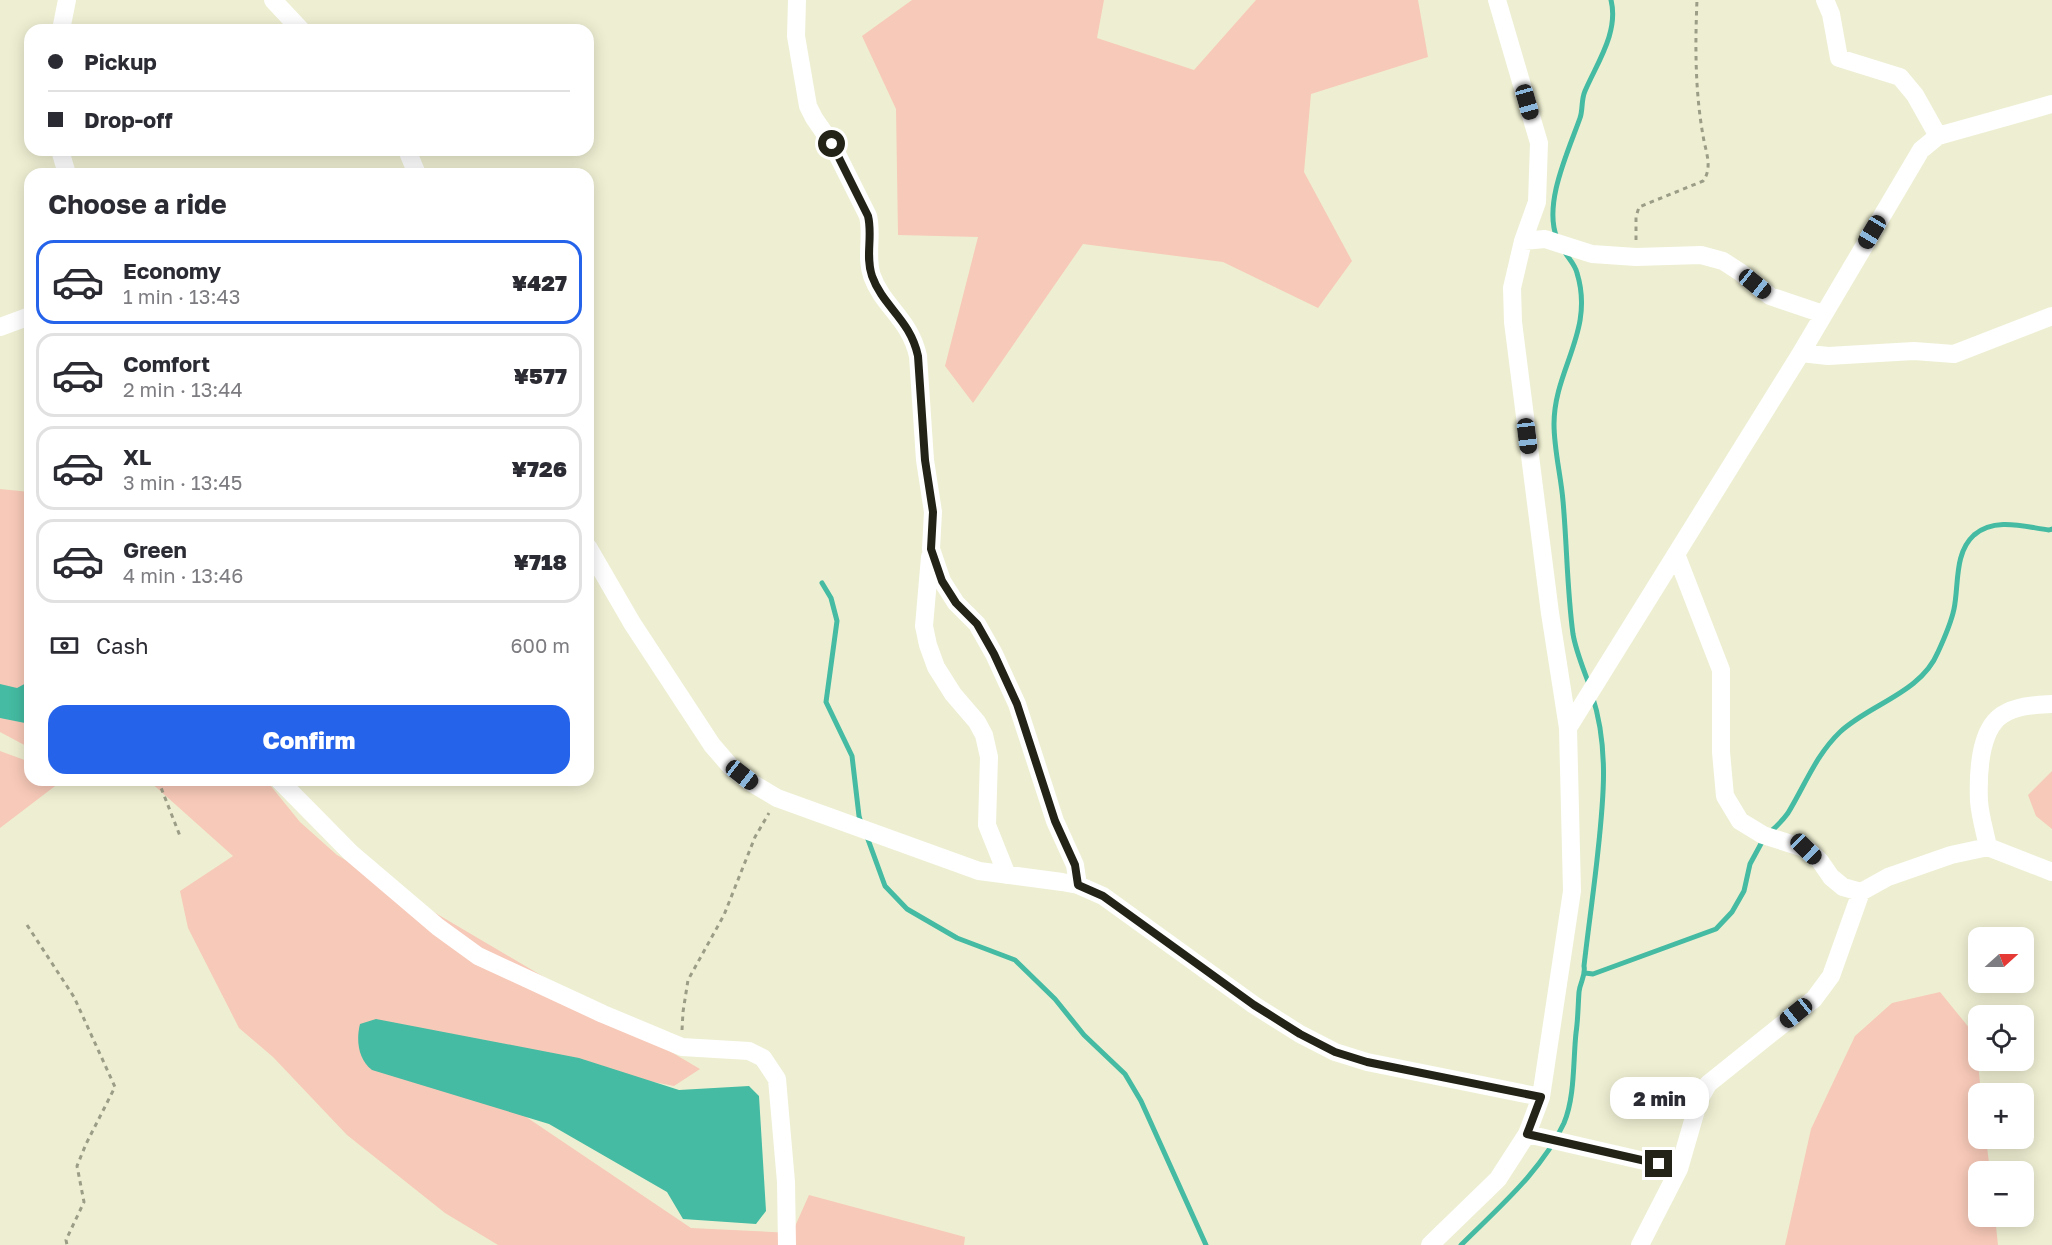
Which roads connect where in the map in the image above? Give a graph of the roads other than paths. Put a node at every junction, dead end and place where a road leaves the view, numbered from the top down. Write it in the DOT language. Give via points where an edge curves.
graph roads {
  1 [pos="67,0"];
  2 [pos="273,0"];
  3 [pos="797,0"];
  4 [pos="1497,0"];
  5 [pos="1825,0"];
  6 [pos="62,24"];
  7 [pos="295,24"];
  8 [pos="2052,104"];
  9 [pos="1938,136"];
  10 [pos="1523,241"];
  11 [pos="1823,314"];
  12 [pos="2052,316"];
  13 [pos="24,318"];
  14 [pos="0,327"];
  15 [pos="1801,352"];
  16 [pos="931,549"];
  17 [pos="1676,554"];
  18 [pos="594,558"];
  19 [pos="2052,704"];
  20 [pos="1568,728"];
  21 [pos="285,786"];
  22 [pos="1988,847"];
  23 [pos="2052,872"];
  24 [pos="1006,875"];
  25 [pos="1078,885"];
  26 [pos="1861,892"];
  27 [pos="1541,1097"];
  28 [pos="1533,1136"];
  29 [pos="1679,1169"];
  30 [pos="788,1245"];
  31 [pos="1430,1245"];
  32 [pos="1640,1245"];
  1 -- 6 [label="street"];
  2 -- 7 [label="street"];
  3 -- 16 [label="street" via="796,36 808,106 868,216 872,275 908,328 918,356 933,512"];
  4 -- 10 [label="street" via="1539,143 1537,202"];
  5 -- 9 [label="street" via="1839,58 1900,77"];
  8 -- 9 [label="street"];
  9 -- 11 [label="street" via="1921,150"];
  10 -- 11 [label="street" via="1545,239 1592,254 1701,255 1722,261 1770,296"];
  10 -- 20 [label="street" via="1512,288 1513,322"];
  11 -- 15 [label="street"];
  12 -- 15 [label="street" via="1954,354 1914,351 1828,356"];
  13 -- 14 [label="street"];
  15 -- 17 [label="street"];
  16 -- 24 [label="street" via="924,626 928,645 952,694 984,735 989,757 987,825"];
  16 -- 25 [label="street" via="942,581 956,603 977,624 1017,704 1055,821 1075,865"];
  17 -- 20 [label="street"];
  17 -- 26 [label="street" via="1721,670 1725,796 1740,821 1763,835 1806,849 1843,887"];
  18 -- 24 [label="street" via="712,745 731,767 777,798 979,871"];
  19 -- 22 [label="street" via="2020,706 2001,715 1984,738 1979,803"];
  20 -- 27 [label="street" via="1572,891"];
  21 -- 30 [label="street" via="351,853 478,956 682,1047 749,1051 764,1058 777,1079"];
  22 -- 23 [label="street"];
  22 -- 26 [label="street" via="1888,877"];
  24 -- 25 [label="street"];
  25 -- 27 [label="street" via="1103,896 1254,1005 1335,1052"];
  26 -- 29 [label="street" via="1831,976 1814,999 1708,1084 1699,1100"];
  27 -- 28 [label="street"];
  28 -- 29 [label="street"];
  28 -- 31 [label="street" via="1498,1179"];
  29 -- 32 [label="street"];
}
